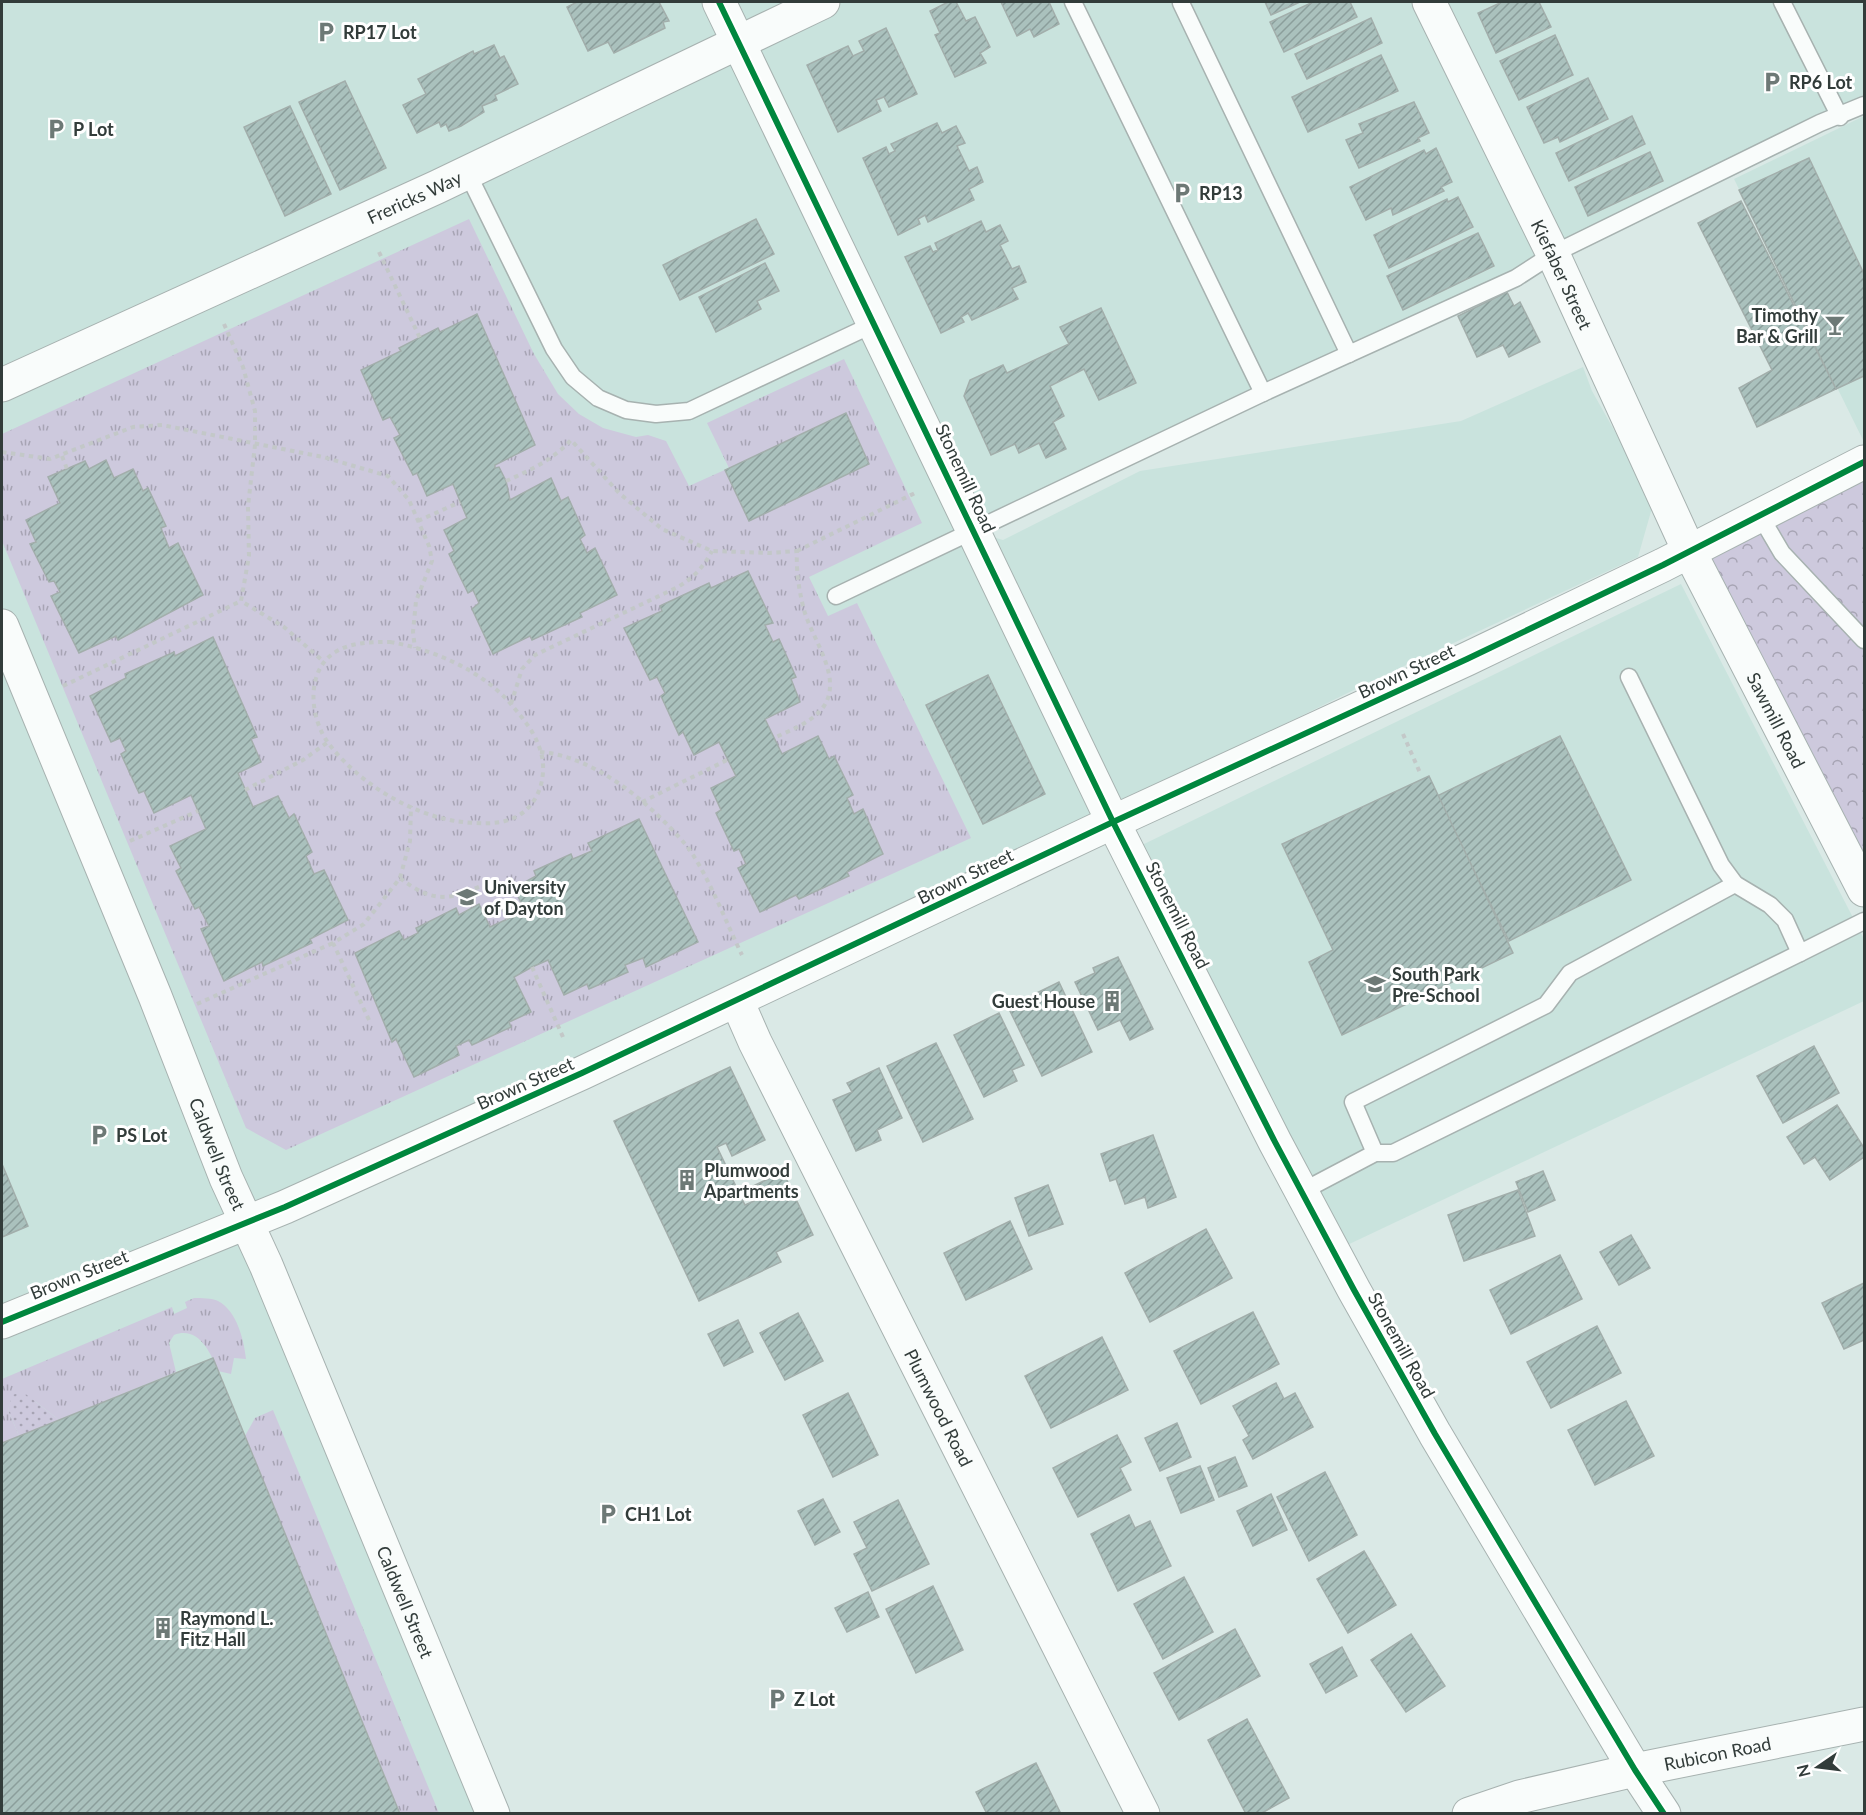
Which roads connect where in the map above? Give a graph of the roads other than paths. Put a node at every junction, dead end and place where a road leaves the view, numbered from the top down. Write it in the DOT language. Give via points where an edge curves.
graph roads {
  1 [pos="719,2"];
  2 [pos="823,2"];
  3 [pos="1073,2"];
  4 [pos="1430,2"];
  5 [pos="1782,2"];
  6 [pos="1180,3"];
  7 [pos="738,42"];
  8 [pos="1864,105"];
  9 [pos="1840,117"];
  10 [pos="467,172"];
  11 [pos="1552,254"];
  12 [pos="876,323"];
  13 [pos="1348,354"];
  14 [pos="2,385"];
  15 [pos="1263,393"];
  16 [pos="1864,462"];
  17 [pos="1759,514"];
  18 [pos="974,531"];
  19 [pos="1689,551"];
  20 [pos="836,597"];
  21 [pos="1864,640"];
  22 [pos="4,641"];
  23 [pos="1629,676"];
  24 [pos="1113,822"];
  25 [pos="1735,884"];
  26 [pos="1864,890"];
  27 [pos="1864,921"];
  28 [pos="1800,953"];
  29 [pos="737,1001"];
  30 [pos="1375,1153"];
  31 [pos="1301,1192"];
  32 [pos="246,1223"];
  33 [pos="2,1322"];
  34 [pos="1864,1724"];
  35 [pos="1635,1770"];
  36 [pos="493,1814"];
  37 [pos="1143,1814"];
  38 [pos="1469,1814"];
  39 [pos="1664,1814"];
  1 -- 7 [label="street, Stonemill Road"];
  2 -- 7 [label="street, Frericks Way"];
  3 -- 15 [label="lane"];
  4 -- 11 [label="street, Kiefaber Street"];
  5 -- 9 [label="lane"];
  6 -- 13 [label="lane"];
  7 -- 10 [label="street, Frericks Way"];
  7 -- 12 [label="street, Stonemill Road"];
  8 -- 9 [label="lane"];
  9 -- 11 [label="lane" via="1820,123"];
  10 -- 12 [label="lane" via="554,349 573,377 598,398 626,410 656,414 689,411"];
  10 -- 14 [label="street, Frericks Way"];
  11 -- 13 [label="lane" via="1516,278"];
  11 -- 19 [label="street, Kiefaber Street"];
  12 -- 18 [label="street, Stonemill Road"];
  13 -- 15 [label="lane"];
  15 -- 18 [label="lane"];
  16 -- 17 [label="street, Brown Street"];
  17 -- 19 [label="street, Brown Street"];
  17 -- 21 [label="lane" via="1782,553"];
  18 -- 20 [label="lane"];
  18 -- 24 [label="street, Stonemill Road"];
  19 -- 24 [label="street, Brown Street" via="1467,659"];
  19 -- 26 [label="street, Sawmill Road"];
  22 -- 32 [label="street, Caldwell Street" via="155,996"];
  23 -- 25 [label="lane" via="1721,866"];
  24 -- 29 [label="street, Brown Street"];
  24 -- 31 [label="street, Stonemill Road"];
  25 -- 28 [label="lane" via="1770,905 1785,920"];
  25 -- 30 [label="lane" via="1570,973 1546,1005 1353,1101"];
  27 -- 28 [label="lane"];
  28 -- 30 [label="lane" via="1393,1153"];
  29 -- 32 [label="street, Brown Street"];
  29 -- 37 [label="street, Plumwood Road"];
  30 -- 31 [label="lane"];
  31 -- 35 [label="street, Stonemill Road" via="1435,1434"];
  32 -- 33 [label="street, Brown Street"];
  32 -- 36 [label="street, Caldwell Street"];
  34 -- 35 [label="street, Rubicon Road"];
  35 -- 38 [label="street, Rubicon Road" via="1519,1797"];
  35 -- 39 [label="street, Stonemill Road"];
}
